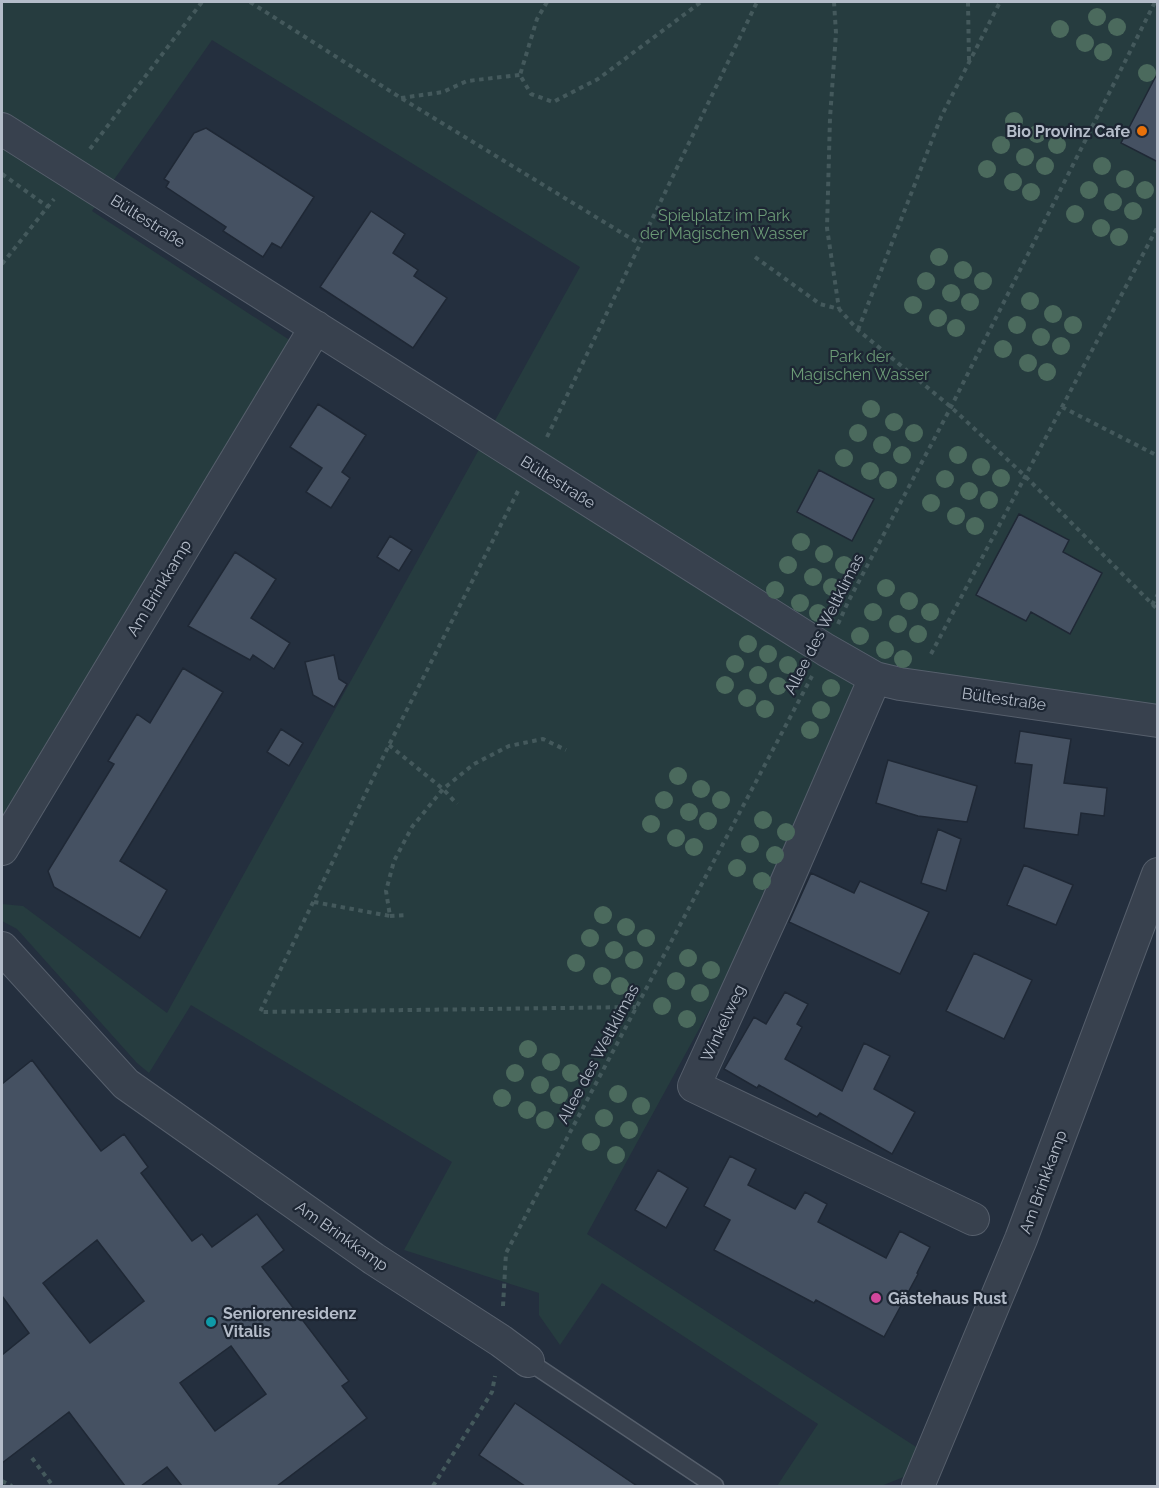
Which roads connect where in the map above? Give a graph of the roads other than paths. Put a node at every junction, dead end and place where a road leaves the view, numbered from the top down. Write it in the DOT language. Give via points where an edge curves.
graph roads {
  1 [pos="2,129"];
  2 [pos="316,327"];
  3 [pos="875,678"];
  4 [pos="1158,722"];
  5 [pos="2,849"];
  6 [pos="1158,874"];
  7 [pos="2,948"];
  8 [pos="973,1219"];
  9 [pos="528,1361"];
  10 [pos="715,1486"];
  11 [pos="918,1486"];
  1 -- 2 [label="street, Bültestraße"];
  2 -- 3 [label="street, Bültestraße"];
  2 -- 5 [label="street, Am Brinkkamp"];
  3 -- 4 [label="street, Bültestraße"];
  3 -- 8 [label="street, Winkelweg" via="694,1086"];
  6 -- 11 [label="street, Am Brinkkamp" via="1021,1239"];
  7 -- 9 [label="street, Am Brinkkamp" via="126,1084 374,1259"];
  9 -- 10 [label="lane, Am Brinkkamp"];
}
